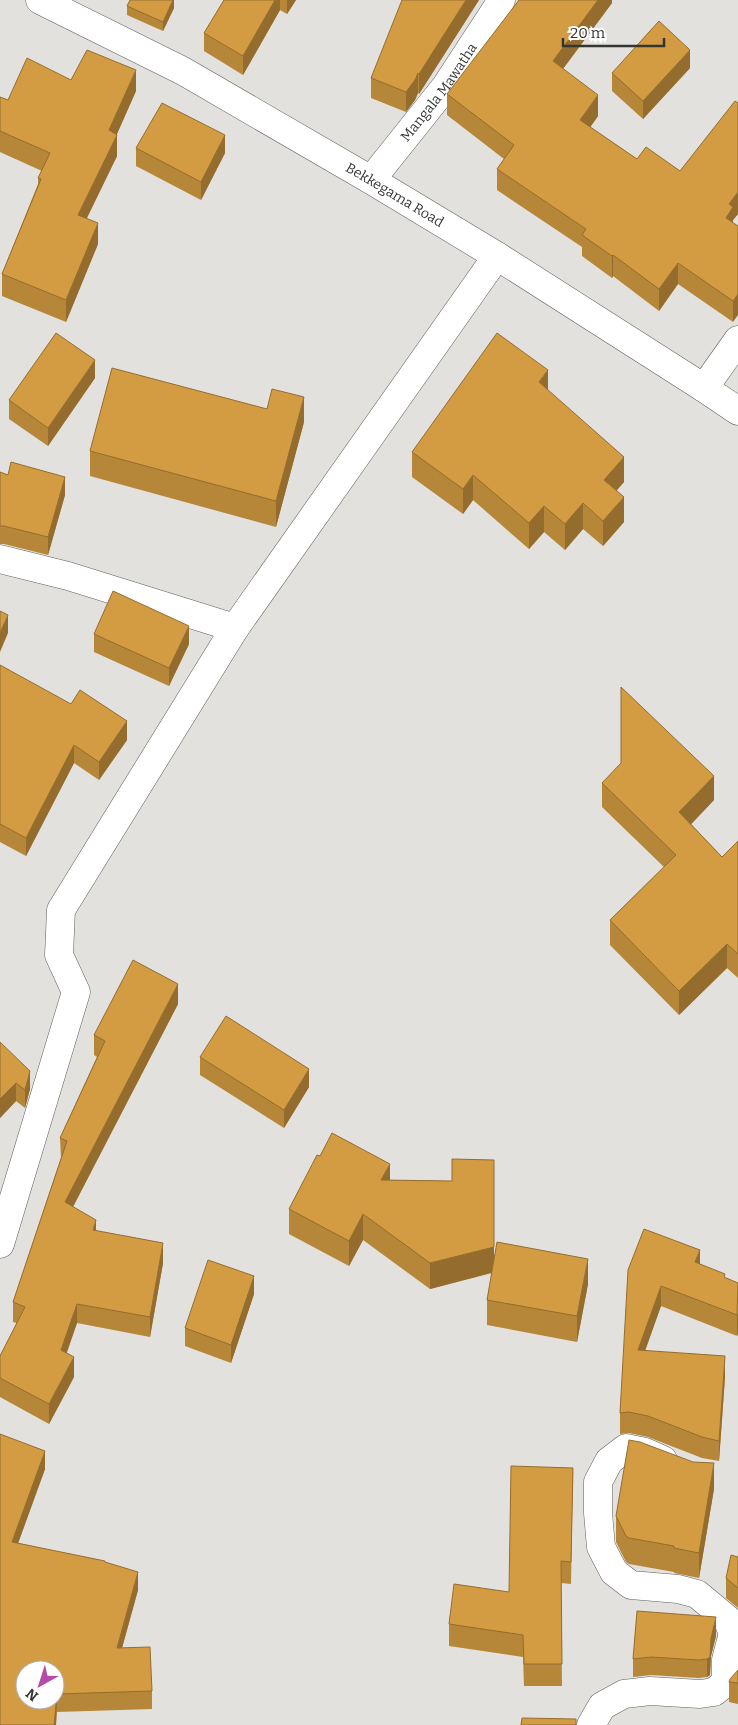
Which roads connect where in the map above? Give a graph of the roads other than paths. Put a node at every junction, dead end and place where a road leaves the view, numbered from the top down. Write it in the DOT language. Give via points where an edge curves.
graph roads {
  1 [pos="40,0"];
  2 [pos="500,0"];
  3 [pos="371,180"];
  4 [pos="497,256"];
  5 [pos="738,340"];
  6 [pos="704,388"];
  7 [pos="738,411"];
  8 [pos="0,559"];
  9 [pos="235,628"];
  10 [pos="0,1244"];
  11 [pos="684,1468"];
  12 [pos="735,1632"];
  13 [pos="591,1725"];
  1 -- 3 [label="street, Bekkegama Road" via="183,71"];
  2 -- 3 [label="street, Mangala Mawatha" via="446,86"];
  3 -- 4 [label="street, Bekkegama Road"];
  4 -- 6 [label="street, Bekkegama Road"];
  4 -- 9 [label="street"];
  5 -- 6 [label="street"];
  6 -- 7 [label="street, Bekkegama Road"];
  8 -- 9 [label="street" via="68,576"];
  9 -- 10 [label="street" via="61,910 60,955 76,992"];
  11 -- 12 [label="street" via="646,1452 626,1448 609,1462 598,1482 601,1547 614,1572 631,1584 697,1594 727,1619"];
  12 -- 13 [label="street" via="726,1660 726,1682 714,1692 624,1694 602,1706"];
}
